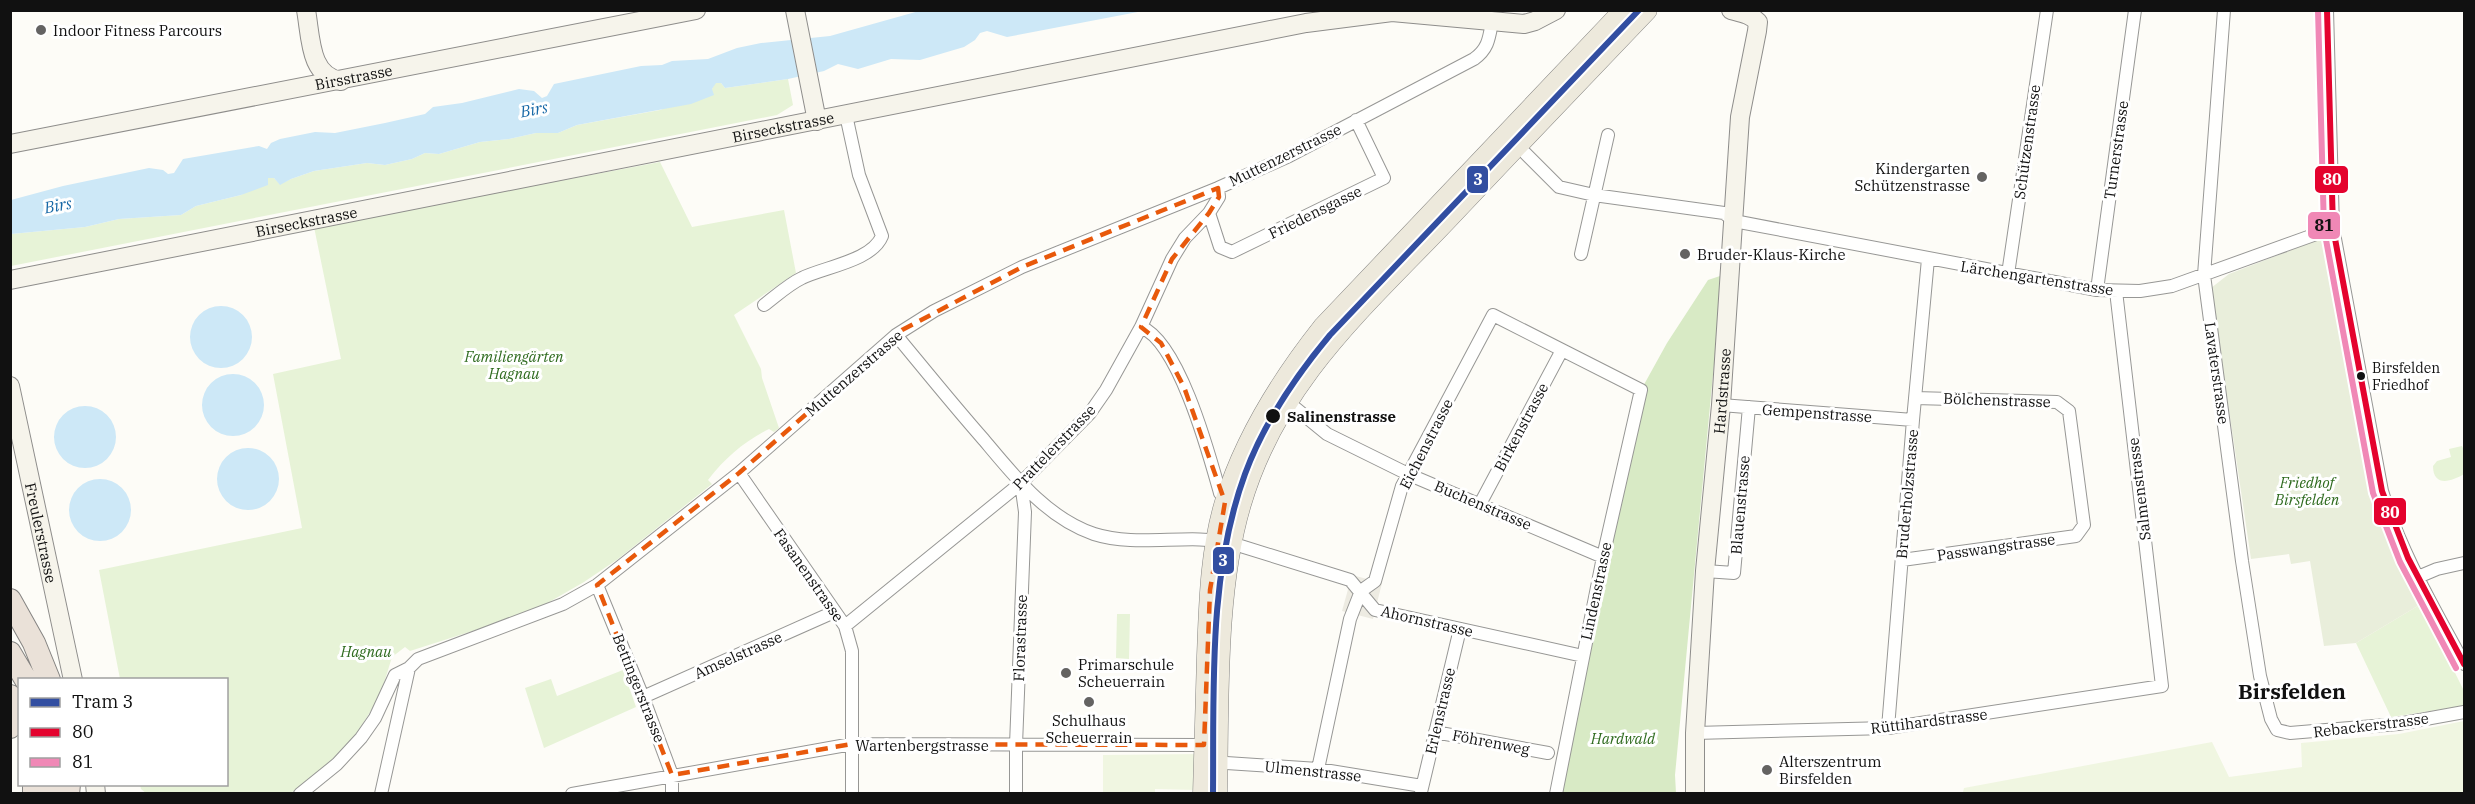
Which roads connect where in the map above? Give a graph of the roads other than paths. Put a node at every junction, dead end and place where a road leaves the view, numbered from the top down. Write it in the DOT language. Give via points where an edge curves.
graph roads {
  1 [pos="306,10"];
  2 [pos="696,10"];
  3 [pos="795,10"];
  4 [pos="1556,10"];
  5 [pos="1624,10"];
  6 [pos="1647,10"];
  7 [pos="1731,10"];
  8 [pos="2047,10"];
  9 [pos="2135,10"];
  10 [pos="2224,10"];
  11 [pos="2327,10"];
  12 [pos="1492,22"];
  13 [pos="317,64"];
  14 [pos="342,81"];
  15 [pos="297,87"];
  16 [pos="816,114"];
  17 [pos="846,115"];
  18 [pos="1356,120"];
  19 [pos="1608,135"];
  20 [pos="10,144"];
  21 [pos="1525,153"];
  22 [pos="1218,188"];
  23 [pos="1594,195"];
  24 [pos="1209,213"];
  25 [pos="1734,221"];
  26 [pos="2333,228"];
  27 [pos="1581,254"];
  28 [pos="1929,259"];
  29 [pos="2008,273"];
  30 [pos="2204,275"];
  31 [pos="10,280"];
  32 [pos="2097,290"];
  33 [pos="2116,291"];
  34 [pos="764,305"];
  35 [pos="1141,327"];
  36 [pos="896,335"];
  37 [pos="1562,350"];
  38 [pos="10,386"];
  39 [pos="1641,390"];
  40 [pos="1281,397"];
  41 [pos="1915,398"];
  42 [pos="1721,405"];
  43 [pos="1749,408"];
  44 [pos="1913,420"];
  45 [pos="739,473"];
  46 [pos="1410,475"];
  47 [pos="1021,483"];
  48 [pos="1233,504"];
  49 [pos="1480,504"];
  50 [pos="2084,525"];
  51 [pos="1224,542"];
  52 [pos="1603,556"];
  53 [pos="1902,560"];
  54 [pos="2464,563"];
  55 [pos="1705,571"];
  56 [pos="2418,577"];
  57 [pos="597,585"];
  58 [pos="1361,591"];
  59 [pos="10,600"];
  60 [pos="834,612"];
  61 [pos="845,626"];
  62 [pos="1460,629"];
  63 [pos="10,653"];
  64 [pos="1583,657"];
  65 [pos="2464,664"];
  66 [pos="10,668"];
  67 [pos="408,668"];
  68 [pos="25,678"];
  69 [pos="48,678"];
  70 [pos="73,678"];
  71 [pos="18,685"];
  72 [pos="2162,686"];
  73 [pos="10,696"];
  74 [pos="643,697"];
  75 [pos="2464,712"];
  76 [pos="10,727"];
  77 [pos="1888,728"];
  78 [pos="2277,730"];
  79 [pos="1435,732"];
  80 [pos="1695,733"];
  81 [pos="852,744"];
  82 [pos="1016,745"];
  83 [pos="1548,753"];
  84 [pos="1208,756"];
  85 [pos="1318,769"];
  86 [pos="672,775"];
  87 [pos="1422,790"];
  88 [pos="300,794"];
  89 [pos="381,794"];
  90 [pos="572,794"];
  91 [pos="672,794"];
  92 [pos="852,794"];
  93 [pos="1016,794"];
  94 [pos="1203,794"];
  95 [pos="1216,794"];
  96 [pos="1556,794"];
  97 [pos="1695,794"];
  1 -- 13 [label="street"];
  2 -- 14 [label="street, Birsstrasse"];
  3 -- 16 [label="street"];
  4 -- 12 [label="street, Birseckstrasse" via="1524,24"];
  5 -- 40 [label="main road" via="1323,327 1295,362"];
  6 -- 40 [label="main road"];
  7 -- 25 [label="street, Hardstrasse" via="1748,14 1758,22 1740,117"];
  8 -- 29 [label="street, Schützenstrasse"];
  9 -- 32 [label="street, Turnerstrasse"];
  10 -- 30 [label="street, Lavaterstrasse"];
  11 -- 26 [label="street"];
  12 -- 17 [label="street, Birseckstrasse" via="1420,13 1369,13 1225,38"];
  12 -- 18 [label="street, Muttenzerstrasse" via="1489,44 1481,54"];
  13 -- 14 [label="street" via="324,74"];
  13 -- 15 [label="street"];
  14 -- 15 [label="street, Birsstrasse"];
  15 -- 20 [label="street, Birsstrasse"];
  16 -- 17 [label="street, Birseckstrasse"];
  16 -- 31 [label="street, Birseckstrasse"];
  17 -- 34 [label="street" via="859,175 882,236 879,243 849,262 802,278"];
  18 -- 22 [label="street, Muttenzerstrasse"];
  18 -- 24 [label="street, Friedensgasse" via="1384,178 1232,252 1220,247"];
  19 -- 23 [label="street"];
  21 -- 23 [label="street, Lärchengartenstrasse" via="1559,187"];
  22 -- 24 [label="street, Prattelerstrasse" via="1219,197"];
  22 -- 36 [label="street, Muttenzerstrasse" via="1022,267 934,311"];
  23 -- 25 [label="street, Lärchengartenstrasse" via="1724,213"];
  23 -- 27 [label="street"];
  24 -- 35 [label="street, Prattelerstrasse" via="1185,238 1172,259"];
  25 -- 28 [label="street, Lärchengartenstrasse"];
  25 -- 42 [label="street, Hardstrasse"];
  26 -- 30 [label="street, Lärchengartenstrasse"];
  26 -- 56 [label="street" via="2382,492"];
  28 -- 29 [label="street, Lärchengartenstrasse"];
  28 -- 41 [label="street, Bruderholzstrasse"];
  29 -- 32 [label="street, Lärchengartenstrasse"];
  30 -- 33 [label="street, Lärchengartenstrasse" via="2165,287"];
  30 -- 78 [label="street, Lavaterstrasse" via="2260,676"];
  32 -- 33 [label="street, Lärchengartenstrasse"];
  33 -- 72 [label="street, Salmenstrasse"];
  35 -- 47 [label="street, Prattelerstrasse" via="1090,413"];
  35 -- 48 [label="street" via="1151,331 1161,343 1184,387"];
  36 -- 45 [label="street, Muttenzerstrasse"];
  36 -- 47 [label="street"];
  37 -- 39 [label="street, Eichenstrasse"];
  37 -- 46 [label="street, Eichenstrasse" via="1493,315"];
  37 -- 49 [label="street, Birkenstrasse"];
  38 -- 70 [label="street, Freulerstrasse"];
  39 -- 52 [label="street, Lindenstrasse"];
  40 -- 46 [label="street, Buchenstrasse" via="1327,434"];
  40 -- 48 [label="main road" via="1263,447"];
  41 -- 44 [label="street, Bruderholzstrasse"];
  41 -- 50 [label="street, Bölchenstrasse" via="2057,402 2069,411"];
  42 -- 43 [label="street, Gempenstrasse"];
  42 -- 55 [label="street, Hardstrasse"];
  43 -- 44 [label="street, Gempenstrasse"];
  43 -- 55 [label="street, Blauenstrasse" via="1734,573"];
  44 -- 53 [label="street, Bruderholzstrasse"];
  45 -- 57 [label="street, Muttenzerstrasse"];
  45 -- 60 [label="street, Fasanenstrasse"];
  46 -- 49 [label="street, Buchenstrasse"];
  46 -- 58 [label="street, Eichenstrasse" via="1402,486 1375,581"];
  47 -- 51 [label="street" via="1048,508 1095,534 1123,539"];
  47 -- 61 [label="street, Prattelerstrasse"];
  47 -- 82 [label="street, Florastrasse" via="1025,512"];
  48 -- 51 [label="main road"];
  49 -- 52 [label="street, Buchenstrasse"];
  50 -- 53 [label="street, Passwangstrasse" via="2076,536"];
  51 -- 58 [label="street, Ahornstrasse" via="1350,580"];
  51 -- 84 [label="main road" via="1222,629"];
  52 -- 64 [label="street, Lindenstrasse"];
  53 -- 77 [label="street, Bruderholzstrasse"];
  54 -- 56 [label="street"];
  55 -- 80 [label="street, Hardstrasse"];
  56 -- 65 [label="street"];
  57 -- 67 [label="street, Muttenzerstrasse" via="563,604 418,659"];
  57 -- 74 [label="street, Bettingerstrasse"];
  58 -- 62 [label="street, Ahornstrasse" via="1375,610"];
  58 -- 85 [label="street, Eichenstrasse" via="1350,619"];
  59 -- 69 [label="highway"];
  60 -- 61 [label="street, Fasanenstrasse"];
  60 -- 74 [label="street, Amselstrasse"];
  61 -- 81 [label="street, Fasanenstrasse" via="852,651"];
  62 -- 64 [label="street, Ahornstrasse"];
  62 -- 79 [label="street, Erlenstrasse"];
  63 -- 68 [label="highway"];
  64 -- 96 [label="street, Lindenstrasse"];
  66 -- 71 [label="highway"];
  67 -- 88 [label="street, Muttenzerstrasse" via="395,675 361,738"];
  67 -- 89 [label="street"];
  72 -- 77 [label="street, Rüttihardstrasse"];
  73 -- 76 [label="highway"];
  74 -- 86 [label="street, Bettingerstrasse"];
  75 -- 78 [label="street, Rebackerstrasse" via="2398,724 2299,733"];
  77 -- 80 [label="street, Rüttihardstrasse"];
  79 -- 83 [label="street, Föhrenweg"];
  79 -- 87 [label="street, Erlenstrasse"];
  80 -- 97 [label="street, Hardstrasse"];
  81 -- 82 [label="street, Wartenbergstrasse"];
  81 -- 86 [label="street, Wartenbergstrasse"];
  81 -- 92 [label="street, Fasanenstrasse"];
  82 -- 84 [label="street, Wartenbergstrasse"];
  82 -- 93 [label="street, Florastrasse"];
  84 -- 85 [label="street, Ulmenstrasse"];
  84 -- 94 [label="main road"];
  84 -- 95 [label="main road"];
  85 -- 87 [label="street, Ulmenstrasse"];
  86 -- 90 [label="street, Wartenbergstrasse"];
  86 -- 91 [label="street, Bettingerstrasse"];
}
